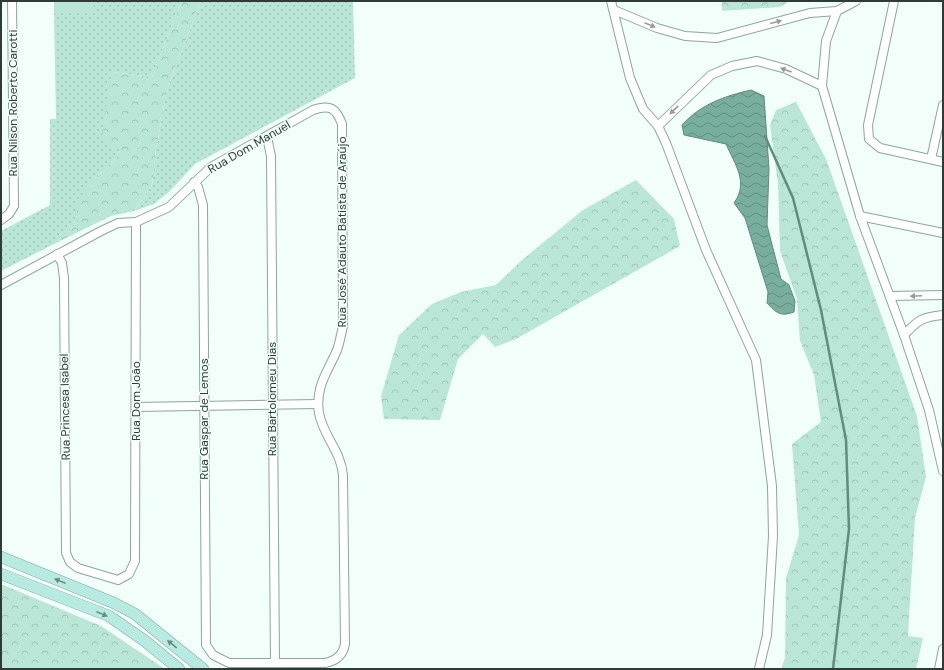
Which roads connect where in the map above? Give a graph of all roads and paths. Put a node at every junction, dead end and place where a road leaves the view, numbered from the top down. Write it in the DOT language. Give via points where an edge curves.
graph roads {
  1 [pos="12,1"];
  2 [pos="610,1"];
  3 [pos="856,1"];
  4 [pos="894,1"];
  5 [pos="614,10"];
  6 [pos="837,11"];
  7 [pos="822,86"];
  8 [pos="943,105"];
  9 [pos="333,109"];
  10 [pos="658,126"];
  11 [pos="267,137"];
  12 [pos="931,159"];
  13 [pos="943,162"];
  14 [pos="194,182"];
  15 [pos="860,216"];
  16 [pos="1,220"];
  17 [pos="136,222"];
  18 [pos="943,233"];
  19 [pos="58,254"];
  20 [pos="1,285"];
  21 [pos="943,295"];
  22 [pos="890,296"];
  23 [pos="943,316"];
  24 [pos="904,335"];
  25 [pos="318,404"];
  26 [pos="272,406"];
  27 [pos="136,407"];
  28 [pos="204,407"];
  29 [pos="943,471"];
  30 [pos="1,557"];
  31 [pos="1,574"];
  32 [pos="126,576"];
  33 [pos="943,649"];
  34 [pos="274,663"];
  35 [pos="179,669"];
  36 [pos="203,669"];
  37 [pos="759,669"];
  38 [pos="938,669"];
  1 -- 16 [label="street, Rua Nilson Roberto Carotti" via="14,206"];
  2 -- 5 [label="street"];
  3 -- 6 [label="street"];
  4 -- 12 [label="street" via="868,125 869,139 880,148"];
  5 -- 6 [label="street, one-way" via="684,36 717,38 810,13"];
  5 -- 10 [label="street" via="630,78 643,109"];
  6 -- 7 [label="street" via="826,41"];
  7 -- 10 [label="street, one-way" via="786,69 757,61 732,66 711,75"];
  7 -- 15 [label="street"];
  8 -- 12 [label="street"];
  9 -- 11 [label="street, Rua Dom Manuel" via="324,106 313,110"];
  9 -- 25 [label="street, Rua José Adauto Batista de Araújo" via="342,124 343,326 338,349 322,379"];
  10 -- 37 [label="street" via="706,250 756,360 772,486 773,536 767,635"];
  11 -- 14 [label="street, Rua Dom Manuel" via="211,167"];
  11 -- 26 [label="street, Rua Bartolomeu Dias" via="271,156"];
  12 -- 13 [label="street"];
  14 -- 17 [label="street, Rua Dom Manuel" via="169,207"];
  14 -- 28 [label="street, Rua Gaspar de Lemos" via="203,205"];
  15 -- 18 [label="street"];
  15 -- 22 [label="street"];
  17 -- 19 [label="street, Rua Dom Manuel" via="118,223"];
  17 -- 27 [label="street, Rua Dom João"];
  19 -- 20 [label="street, Rua Dom Manuel"];
  19 -- 32 [label="street, Rua Princesa Isabel" via="64,278 66,552 70,562 81,570 114,580"];
  21 -- 22 [label="street, one-way"];
  22 -- 24 [label="street"];
  23 -- 24 [label="street" via="926,316 917,321"];
  24 -- 29 [label="street" via="929,410"];
  25 -- 26 [label="street"];
  25 -- 34 [label="street, Rua José Adauto Batista de Araújo" via="322,424 337,451 343,475 345,644 337,658 325,663"];
  26 -- 28 [label="street"];
  26 -- 34 [label="street, Rua Bartolomeu Dias"];
  27 -- 28 [label="street"];
  27 -- 32 [label="street, Rua Dom João" via="135,561"];
  28 -- 34 [label="street, Rua Gaspar de Lemos" via="205,640 213,656 228,663"];
  36 -- 30 [label="main road, one-way" via="135,614"];
  31 -- 35 [label="main road, one-way" via="109,616"];
  33 -- 38 [label="street"];
}
